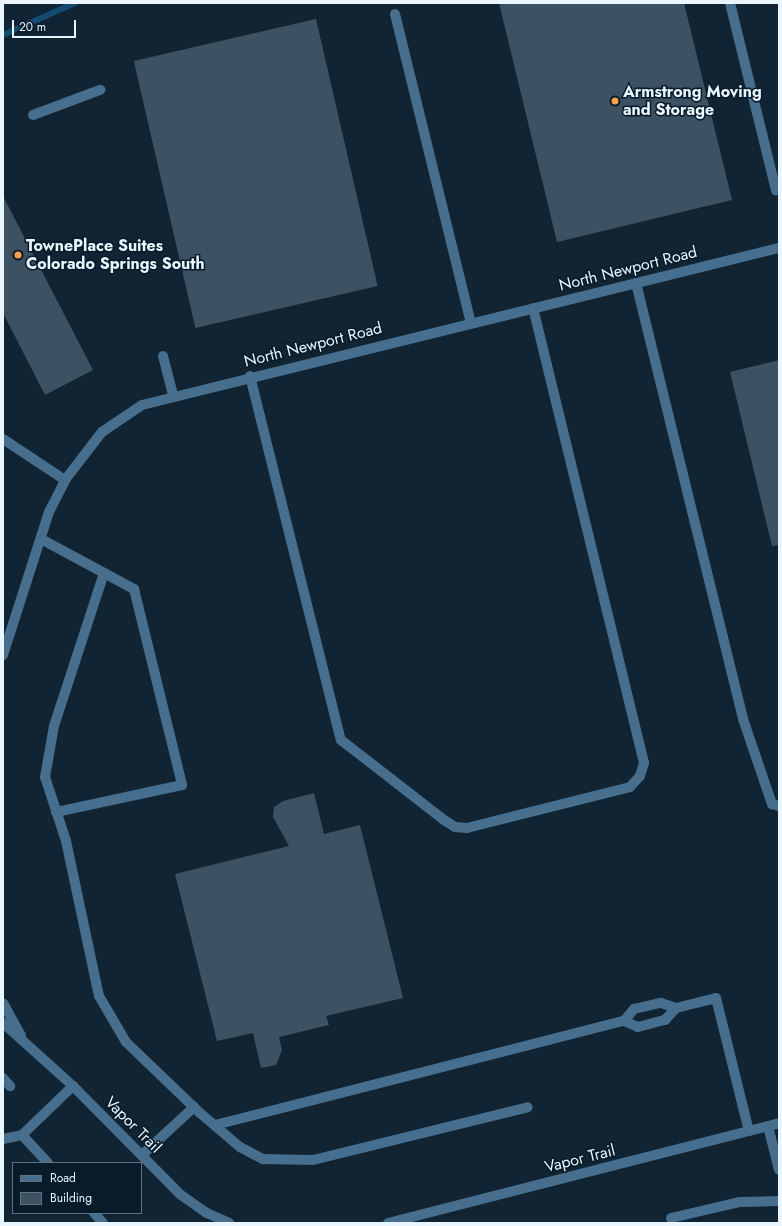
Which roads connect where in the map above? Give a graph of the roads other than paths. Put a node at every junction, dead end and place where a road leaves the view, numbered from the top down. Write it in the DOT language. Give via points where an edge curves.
graph roads {
  1 [pos="730,3"];
  2 [pos="395,14"];
  3 [pos="100,90"];
  4 [pos="33,115"];
  5 [pos="779,189"];
  6 [pos="779,248"];
  7 [pos="636,283"];
  8 [pos="533,308"];
  9 [pos="471,323"];
  10 [pos="163,356"];
  11 [pos="250,376"];
  12 [pos="173,395"];
  13 [pos="3,439"];
  14 [pos="65,480"];
  15 [pos="41,539"];
  16 [pos="104,573"];
  17 [pos="3,655"];
  18 [pos="779,806"];
  19 [pos="56,812"];
  20 [pos="3,1003"];
  21 [pos="676,1008"];
  22 [pos="624,1021"];
  23 [pos="3,1023"];
  24 [pos="23,1038"];
  25 [pos="73,1086"];
  26 [pos="194,1107"];
  27 [pos="528,1107"];
  28 [pos="779,1123"];
  29 [pos="215,1125"];
  30 [pos="768,1126"];
  31 [pos="749,1131"];
  32 [pos="22,1134"];
  33 [pos="3,1139"];
  34 [pos="142,1155"];
  35 [pos="47,1162"];
  36 [pos="779,1170"];
  37 [pos="779,1201"];
  38 [pos="95,1214"];
  39 [pos="671,1218"];
  40 [pos="103,1223"];
  41 [pos="229,1223"];
  42 [pos="388,1223"];
  1 -- 5 [label="street" via="776,190"];
  2 -- 9 [label="street"];
  3 -- 4 [label="street"];
  6 -- 7 [label="street, North Newport Road"];
  7 -- 8 [label="street, North Newport Road"];
  7 -- 18 [label="street" via="743,719 772,804"];
  8 -- 9 [label="street, North Newport Road"];
  8 -- 11 [label="street" via="644,764 640,776 630,787 467,828 455,827 444,820 341,740"];
  9 -- 11 [label="street, North Newport Road"];
  10 -- 12 [label="street"];
  11 -- 12 [label="street, North Newport Road"];
  12 -- 14 [label="street, North Newport Road" via="142,405 102,432"];
  13 -- 14 [label="street"];
  14 -- 15 [label="street, North Newport Road"];
  15 -- 16 [label="street"];
  15 -- 17 [label="street, North Newport Road"];
  16 -- 19 [label="street" via="48,753 45,777"];
  16 -- 19 [label="street" via="134,589 182,785"];
  19 -- 26 [label="street" via="66,841 99,996 110,1019 126,1042"];
  20 -- 24 [label="street, Vapor Trail"];
  21 -- 22 [label="street" via="660,1003 654,1004 634,1009"];
  21 -- 22 [label="street" via="665,1020 638,1027"];
  21 -- 31 [label="street" via="716,998"];
  22 -- 29 [label="street"];
  23 -- 24 [label="street, Vapor Trail"];
  24 -- 25 [label="street, Vapor Trail"];
  25 -- 32 [label="street"];
  25 -- 34 [label="street, Vapor Trail"];
  26 -- 29 [label="street"];
  26 -- 34 [label="street"];
  27 -- 29 [label="street" via="313,1160 293,1162 263,1159 240,1147"];
  28 -- 30 [label="street, Vapor Trail"];
  30 -- 31 [label="street, Vapor Trail"];
  30 -- 36 [label="street"];
  31 -- 42 [label="street, Vapor Trail"];
  32 -- 33 [label="street"];
  32 -- 35 [label="street"];
  34 -- 41 [label="street, Vapor Trail" via="181,1195 207,1213"];
  37 -- 39 [label="street" via="739,1202"];
  38 -- 40 [label="street"];
}
